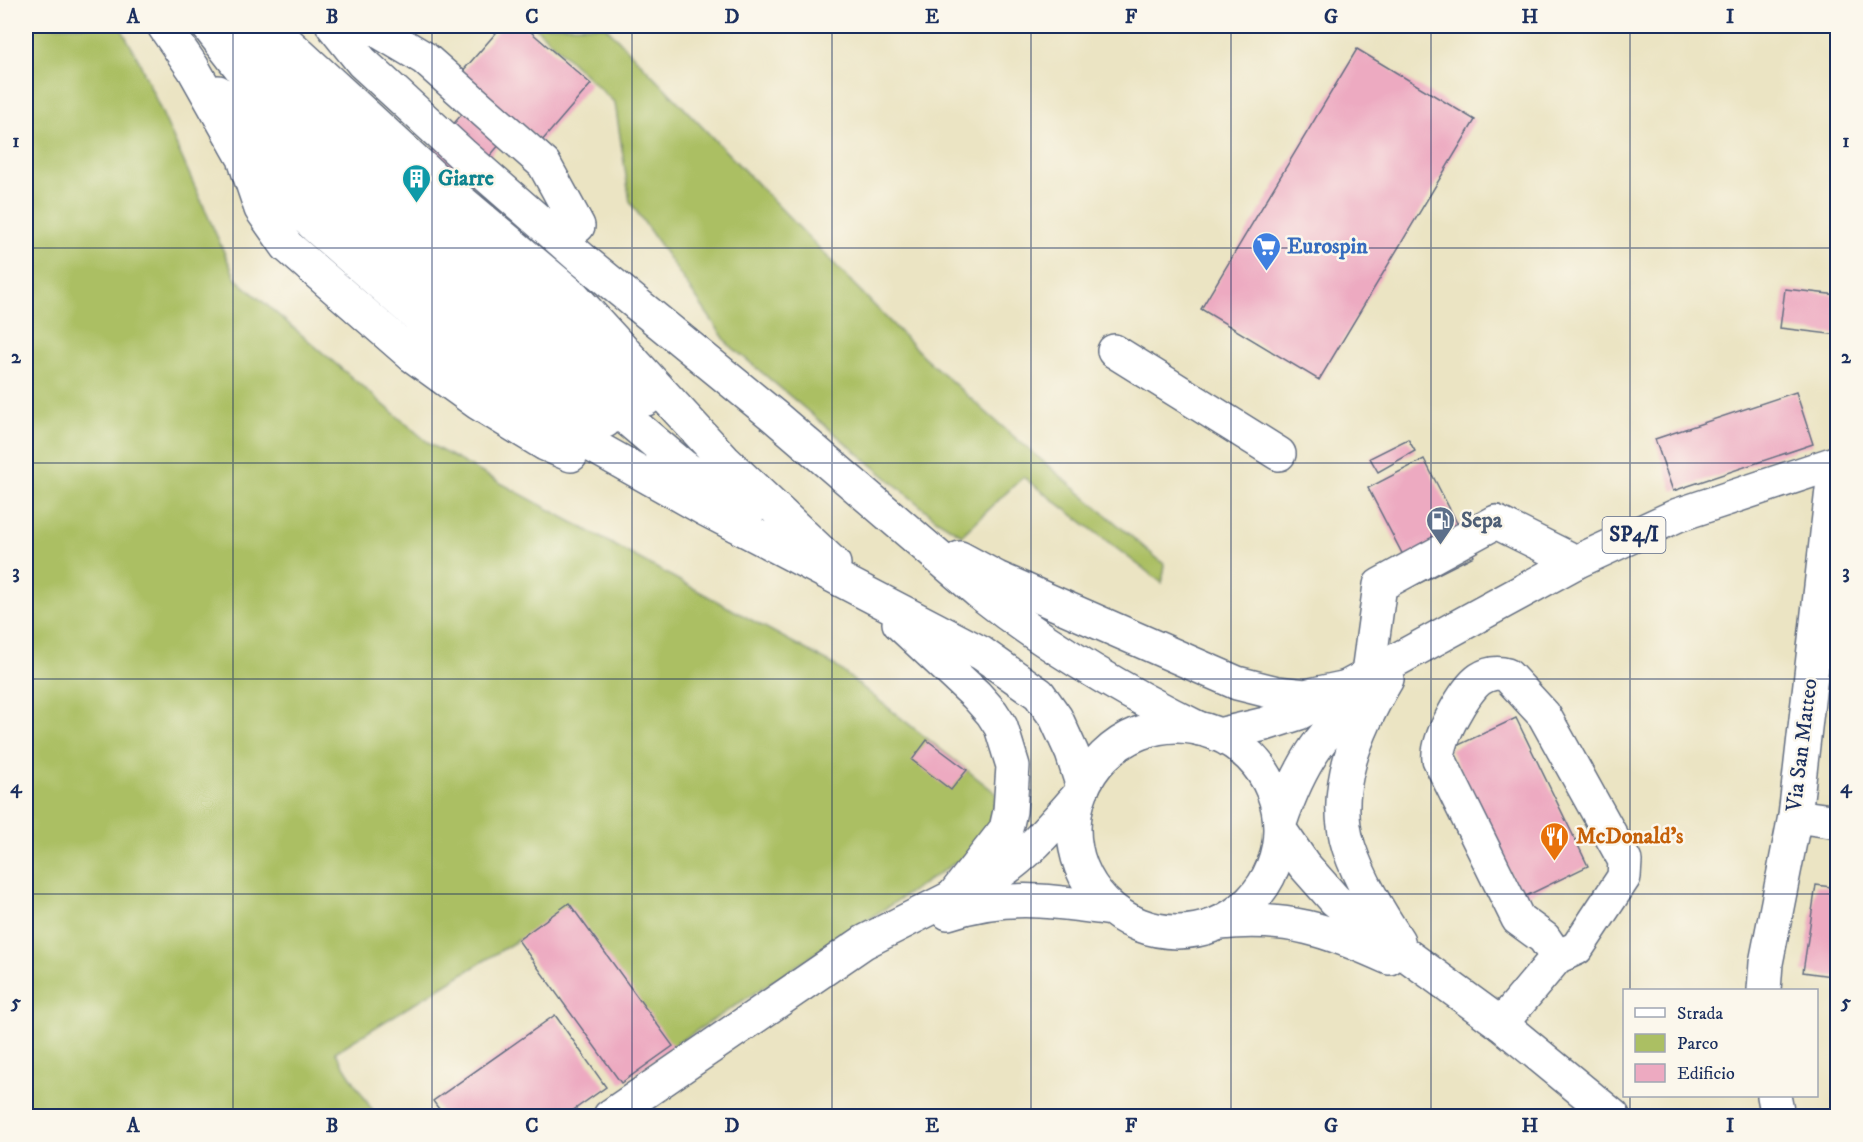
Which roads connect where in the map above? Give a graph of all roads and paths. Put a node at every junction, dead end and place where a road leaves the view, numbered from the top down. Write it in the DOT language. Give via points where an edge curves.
graph roads {
  1 [pos="164,26"];
  2 [pos="208,26"];
  3 [pos="230,26"];
  4 [pos="244,26"];
  5 [pos="269,26"];
  6 [pos="333,26"];
  7 [pos="350,26"];
  8 [pos="370,26"];
  9 [pos="193,68"];
  10 [pos="286,74"];
  11 [pos="578,226"];
  12 [pos="678,338"];
  13 [pos="1114,351"];
  14 [pos="1279,454"];
  15 [pos="724,460"];
  16 [pos="1836,462"];
  17 [pos="684,467"];
  18 [pos="905,528"];
  19 [pos="1576,562"];
  20 [pos="861,589"];
  21 [pos="1366,680"];
  22 [pos="1209,732"];
  23 [pos="1082,790"];
  24 [pos="1795,816"];
  25 [pos="1838,822"];
  26 [pos="1280,827"];
  27 [pos="955,894"];
  28 [pos="1112,909"];
  29 [pos="1220,923"];
  30 [pos="864,942"];
  31 [pos="1567,952"];
  32 [pos="1409,958"];
  33 [pos="1446,984"];
  34 [pos="1764,989"];
  35 [pos="1501,1024"];
  36 [pos="1774,1097"];
  37 [pos="610,1116"];
  38 [pos="1613,1116"];
  39 [pos="1778,1116"];
  1 -- 9 [label="main road"];
  2 -- 17 [label="main road" via="260,93 496,308"];
  3 -- 10 [label="main road"];
  4 -- 10 [label="main road"];
  5 -- 15 [label="main road" via="437,181 573,296"];
  6 -- 12 [label="main road" via="362,62 462,154"];
  7 -- 11 [label="main road"];
  8 -- 11 [label="main road" via="424,58 543,164"];
  9 -- 17 [label="main road" via="328,197 553,390"];
  9 -- 20 [label="main road" via="242,155 371,277 454,348 554,424 705,509"];
  10 -- 15 [label="main road" via="603,365"];
  11 -- 12 [label="main road"];
  12 -- 18 [label="main road"];
  13 -- 14 [label="main road"];
  15 -- 20 [label="main road"];
  16 -- 19 [label="main road, SP4/I" via="1678,515"];
  16 -- 24 [label="main road, Via San Matteo"];
  17 -- 20 [label="main road"];
  18 -- 21 [label="main road" via="997,578 1237,683 1305,696"];
  18 -- 22 [label="main road" via="1013,619 1147,703"];
  19 -- 21 [label="main road, SP4/I"];
  19 -- 21 [label="main road" via="1496,522 1380,585"];
  20 -- 23 [label="main road" via="981,653 1039,694 1056,718 1072,753"];
  20 -- 27 [label="main road" via="976,695 1001,727 1010,749 1013,781 1006,829"];
  21 -- 22 [label="main road" via="1283,719"];
  21 -- 26 [label="main road" via="1300,771"];
  21 -- 32 [label="main road" via="1346,781 1344,814 1348,846"];
  22 -- 23 [label="main road" via="1172,726 1131,737 1107,753"];
  22 -- 26 [label="main road" via="1242,750 1261,771 1274,795"];
  23 -- 27 [label="main road" via="1019,860"];
  23 -- 28 [label="main road" via="1074,820 1080,863 1092,888"];
  24 -- 25 [label="main road"];
  24 -- 34 [label="main road, Via San Matteo"];
  26 -- 29 [label="main road" via="1276,858 1264,885 1245,907"];
  26 -- 32 [label="main road" via="1304,865 1335,900"];
  27 -- 30 [label="main road"];
  28 -- 29 [label="main road" via="1133,922 1158,930 1196,931"];
  28 -- 30 [label="main road" via="1038,899 969,906"];
  29 -- 33 [label="main road" via="1259,920 1318,930 1357,943"];
  30 -- 37 [label="main road"];
  31 -- 31 [label="main road" via="1624,877 1625,861 1544,715 1507,675 1491,673 1466,693 1442,739 1439,759 1518,919"];
  31 -- 35 [label="main road"];
  32 -- 33 [label="main road"];
  33 -- 35 [label="main road"];
  35 -- 38 [label="main road"];
  36 -- 39 [label="main road"];
}
